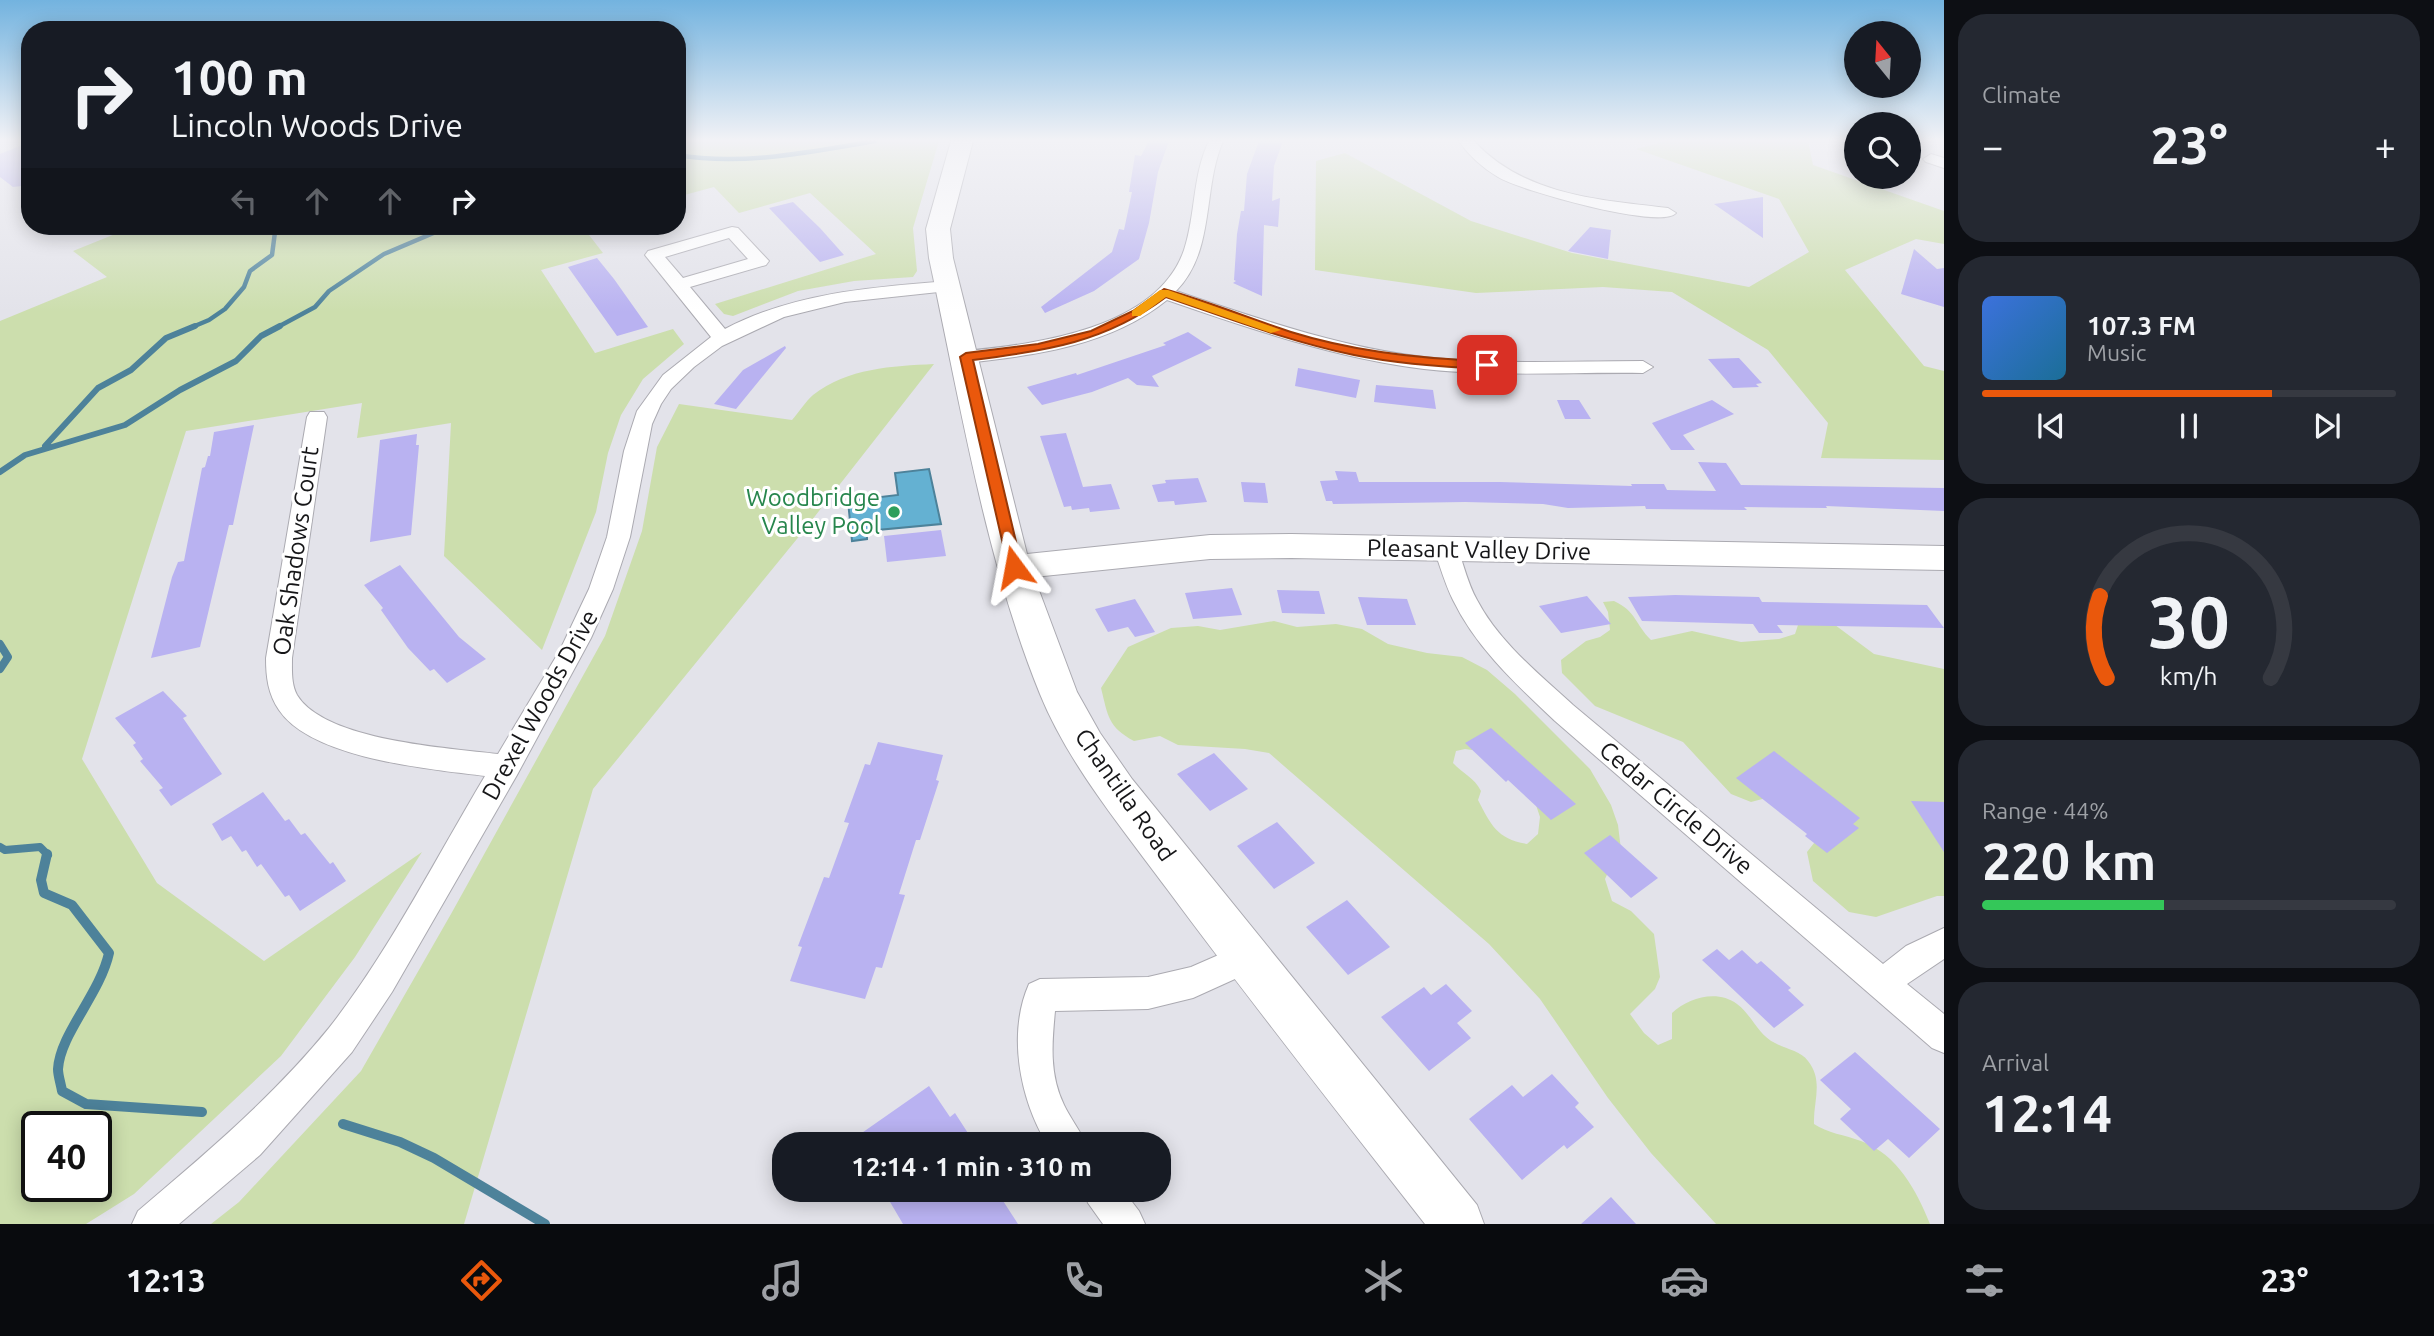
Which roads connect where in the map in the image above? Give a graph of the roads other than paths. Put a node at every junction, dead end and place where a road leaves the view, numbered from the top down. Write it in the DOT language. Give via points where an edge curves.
graph roads {
  1 [pos="946,198"];
  2 [pos="1199,198"];
  3 [pos="1573,198"];
  4 [pos="1668,213"];
  5 [pos="679,285"];
  6 [pos="948,286"];
  7 [pos="1164,293"];
  8 [pos="722,338"];
  9 [pos="966,357"];
  10 [pos="1643,367"];
  11 [pos="317,417"];
  12 [pos="1446,549"];
  13 [pos="1944,558"];
  14 [pos="1014,567"];
  15 [pos="507,767"];
  16 [pos="1944,943"];
  17 [pos="1246,958"];
  18 [pos="1883,983"];
  19 [pos="1944,1035"];
  20 [pos="1059,1132"];
  21 [pos="1110,1202"];
  22 [pos="151,1224"];
  23 [pos="1126,1224"];
  24 [pos="1458,1224"];
  1 -- 6 [label="street, Chantilla Road" via="938,229"];
  2 -- 7 [label="street" via="1189,261"];
  3 -- 4 [label="street"];
  5 -- 5 [label="street" via="654,254 732,232 760,261"];
  5 -- 8 [label="street"];
  6 -- 8 [label="street, Drexel Woods Drive" via="829,298 777,312"];
  6 -- 9 [label="street, Chantilla Road"];
  7 -- 9 [label="street" via="1095,334 1038,348"];
  7 -- 10 [label="street" via="1289,335 1387,357 1461,365"];
  8 -- 15 [label="street, Drexel Woods Drive" via="677,371 647,411 622,521 596,603"];
  9 -- 14 [label="street, Chantilla Road"];
  11 -- 15 [label="street, Oak Shadows Court" via="279,658 279,684 289,706 327,734 359,744"];
  12 -- 13 [label="street, Pleasant Valley Drive"];
  12 -- 14 [label="street, Pleasant Valley Drive" via="1210,547"];
  12 -- 18 [label="street, Cedar Circle Drive" via="1465,600 1492,640 1524,675"];
  14 -- 17 [label="street, Chantilla Road" via="1059,695 1086,744"];
  15 -- 22 [label="street, Drexel Woods Drive" via="382,981 340,1040 247,1142"];
  16 -- 18 [label="street"];
  17 -- 20 [label="street" via="1193,982 1148,993 1040,995 1036,1066"];
  17 -- 24 [label="street, Chantilla Road"];
  18 -- 19 [label="street, Cedar Circle Drive"];
  21 -- 23 [label="street"];
}
